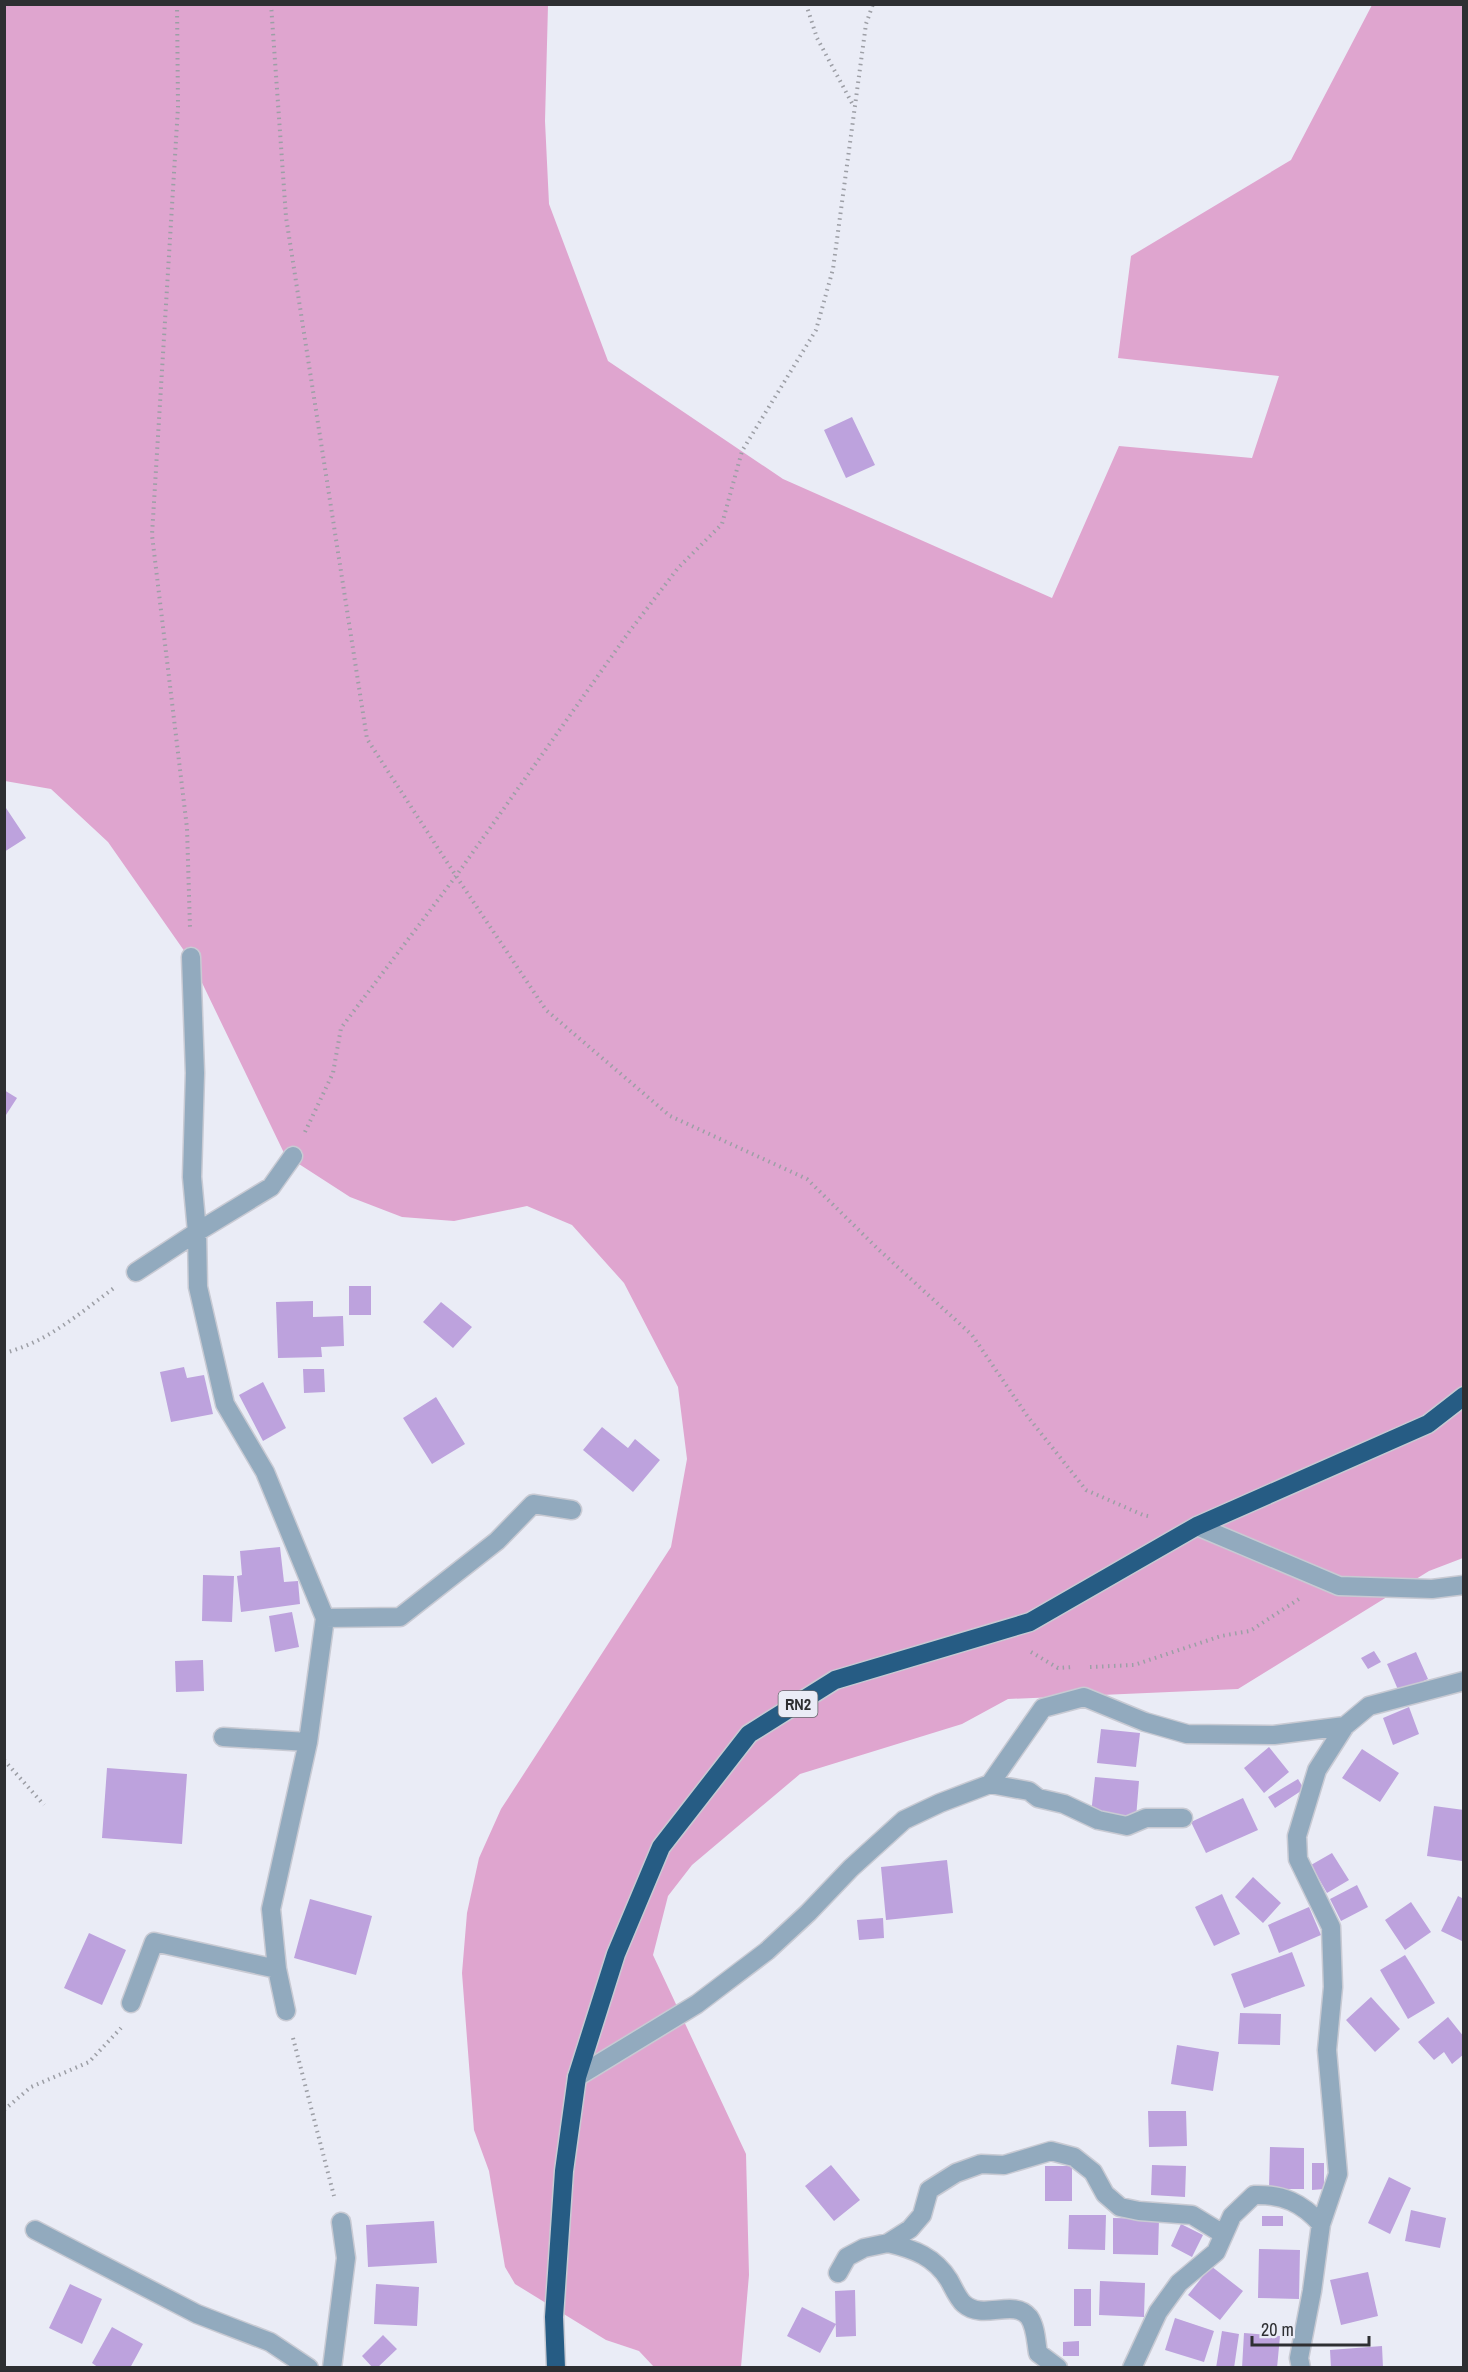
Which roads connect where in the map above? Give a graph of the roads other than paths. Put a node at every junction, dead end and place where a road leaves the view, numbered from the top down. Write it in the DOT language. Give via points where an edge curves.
graph roads {
  1 [pos="191,957"];
  2 [pos="293,1156"];
  3 [pos="197,1232"];
  4 [pos="136,1272"];
  5 [pos="1464,1396"];
  6 [pos="572,1510"];
  7 [pos="1197,1526"];
  8 [pos="1464,1585"];
  9 [pos="325,1618"];
  10 [pos="1464,1681"];
  11 [pos="1345,1726"];
  12 [pos="223,1737"];
  13 [pos="308,1742"];
  14 [pos="990,1784"];
  15 [pos="1183,1818"];
  16 [pos="277,1969"];
  17 [pos="132,2003"];
  18 [pos="286,2011"];
  19 [pos="577,2077"];
  20 [pos="341,2222"];
  21 [pos="1321,2224"];
  22 [pos="35,2230"];
  23 [pos="1223,2234"];
  24 [pos="888,2243"];
  25 [pos="838,2273"];
  26 [pos="309,2367"];
  27 [pos="332,2367"];
  28 [pos="556,2367"];
  29 [pos="1058,2367"];
  30 [pos="1132,2367"];
  31 [pos="1301,2367"];
  1 -- 3 [label="street" via="195,1073 192,1177"];
  2 -- 3 [label="street" via="272,1188"];
  3 -- 4 [label="street"];
  3 -- 9 [label="street" via="198,1287 225,1404 265,1472"];
  5 -- 7 [label="highway, RN2" via="1428,1424"];
  6 -- 9 [label="street" via="533,1504 497,1541 400,1617"];
  7 -- 8 [label="street" via="1340,1586 1432,1589"];
  7 -- 19 [label="highway, RN2" via="1030,1622 835,1680 749,1734 661,1847 616,1954"];
  9 -- 13 [label="street"];
  10 -- 11 [label="street" via="1369,1706"];
  11 -- 14 [label="street" via="1274,1735 1187,1734 1084,1697 1043,1708"];
  11 -- 21 [label="street" via="1317,1770 1297,1836 1298,1859 1331,1927 1333,1987 1326,2050 1338,2174"];
  12 -- 13 [label="street"];
  13 -- 16 [label="street" via="271,1910"];
  14 -- 15 [label="street" via="1029,1791 1098,1820 1128,1826 1146,1818"];
  14 -- 19 [label="street" via="904,1820 767,1951 697,2004"];
  16 -- 17 [label="street" via="154,1942"];
  16 -- 18 [label="street"];
  19 -- 28 [label="highway, RN2" via="562,2193 554,2317"];
  20 -- 27 [label="street" via="346,2258"];
  21 -- 23 [label="street" via="1308,2210 1291,2202 1274,2195 1254,2195 1232,2216"];
  21 -- 31 [label="street" via="1299,2358"];
  22 -- 26 [label="street" via="197,2314 270,2342"];
  23 -- 24 [label="street" via="1192,2215 1120,2207 1105,2194 1093,2172 1074,2157 1051,2151 1004,2164 981,2164 956,2173 929,2190 922,2215 910,2229"];
  23 -- 30 [label="street" via="1216,2252 1179,2283 1158,2312"];
  24 -- 25 [label="street" via="864,2248 847,2257"];
  24 -- 29 [label="street" via="927,2256 943,2271 964,2304 984,2313 1018,2310 1029,2316 1038,2353"];
}
